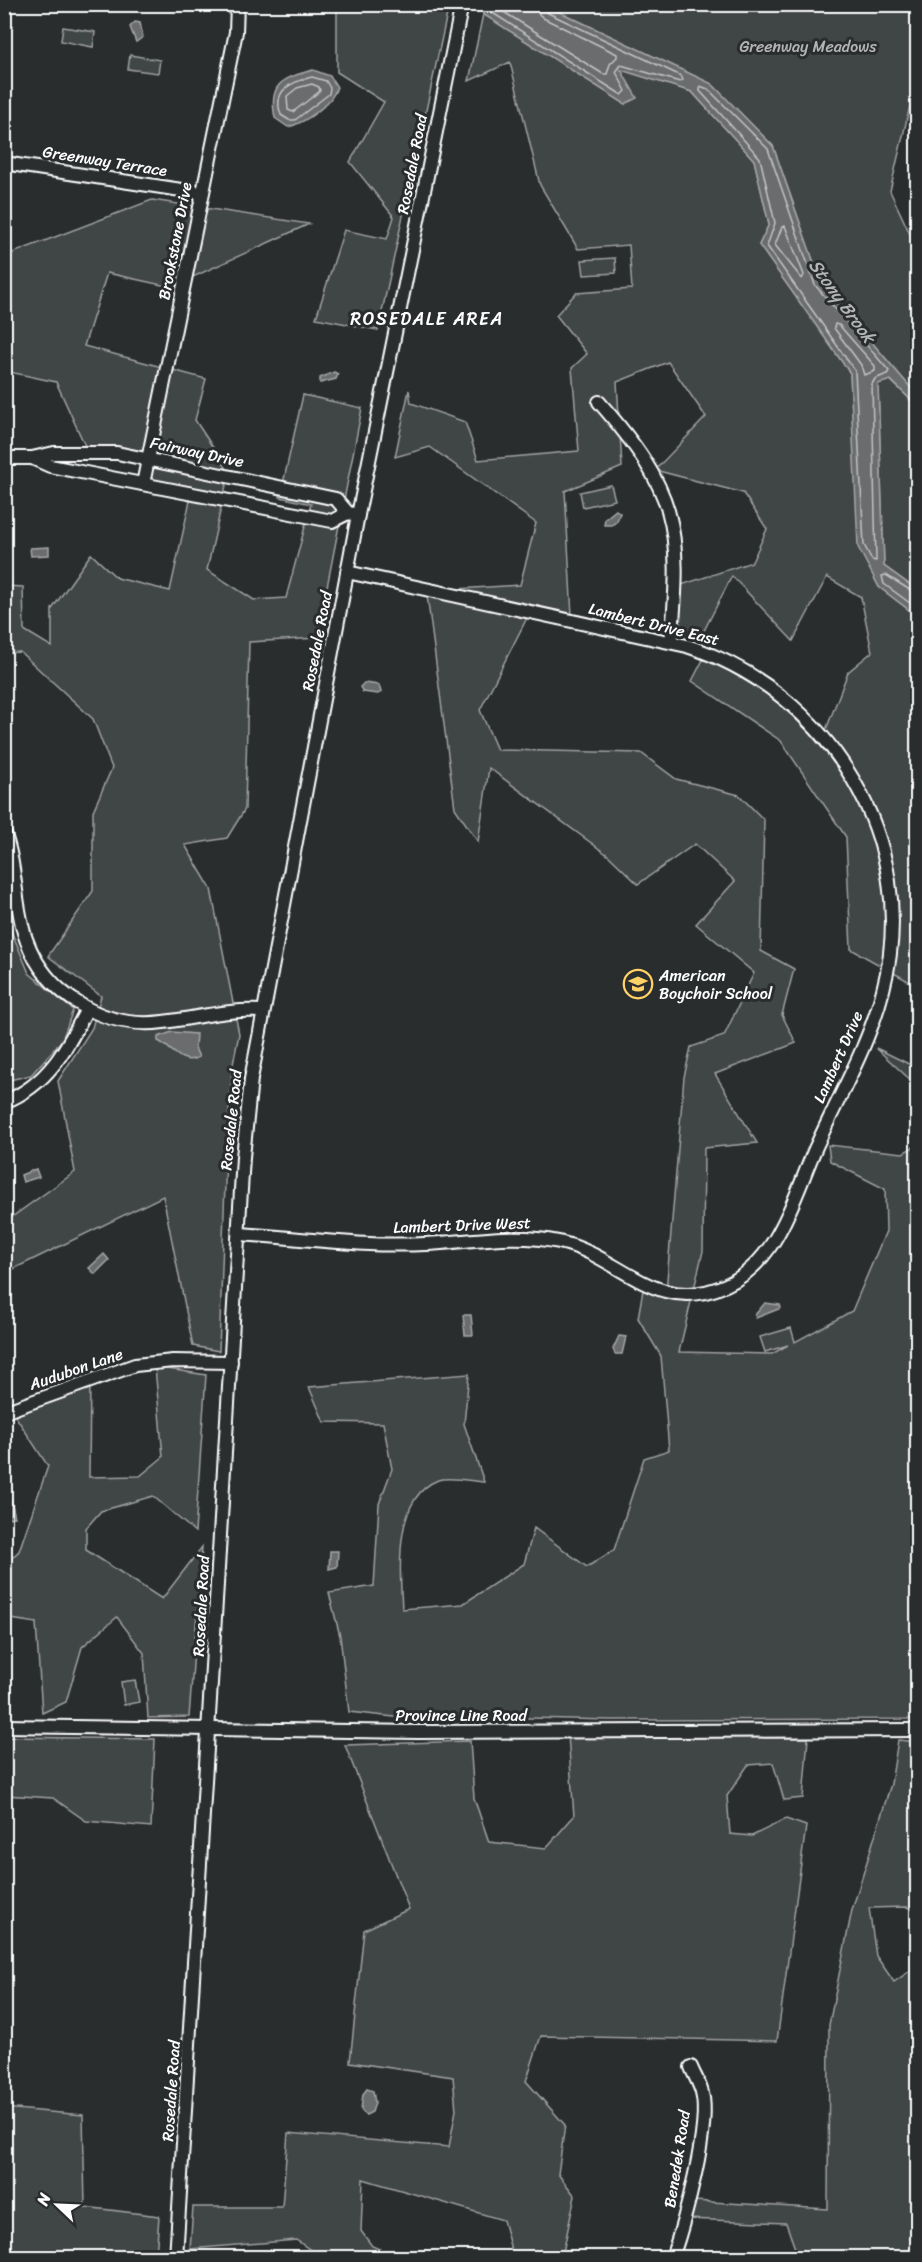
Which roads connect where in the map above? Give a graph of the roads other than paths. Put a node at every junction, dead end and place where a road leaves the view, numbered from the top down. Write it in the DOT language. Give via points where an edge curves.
graph roads {
  1 [pos="237,4"];
  2 [pos="462,7"];
  3 [pos="4,163"];
  4 [pos="201,193"];
  5 [pos="599,402"];
  6 [pos="4,458"];
  7 [pos="32,458"];
  8 [pos="148,458"];
  9 [pos="142,484"];
  10 [pos="353,514"];
  11 [pos="347,572"];
  12 [pos="670,642"];
  13 [pos="6,839"];
  14 [pos="891,899"];
  15 [pos="87,1009"];
  16 [pos="262,1011"];
  17 [pos="4,1102"];
  18 [pos="783,1220"];
  19 [pos="239,1234"];
  20 [pos="231,1362"];
  21 [pos="4,1412"];
  22 [pos="4,1726"];
  23 [pos="210,1729"];
  24 [pos="918,1730"];
  25 [pos="691,2067"];
  26 [pos="176,2258"];
  27 [pos="672,2258"];
  1 -- 4 [label="street, Brookstone Drive" via="236,32"];
  2 -- 10 [label="street, Rosedale Road"];
  3 -- 4 [label="street, Greenway Terrace"];
  4 -- 8 [label="street, Brookstone Drive"];
  5 -- 12 [label="street" via="648,464 671,518 677,571"];
  6 -- 7 [label="street, Fairway Drive"];
  7 -- 8 [label="street, Fairway Drive" via="46,453 97,452"];
  7 -- 9 [label="street, Fairway Drive" via="50,466"];
  8 -- 9 [label="street, Brookstone Drive"];
  8 -- 10 [label="street, Fairway Drive" via="336,499"];
  9 -- 10 [label="street, Fairway Drive" via="332,521"];
  10 -- 11 [label="street, Rosedale Road"];
  11 -- 12 [label="street, Lambert Drive East"];
  11 -- 16 [label="street, Rosedale Road"];
  12 -- 14 [label="street, Lambert Drive East" via="708,652 748,671 785,697 822,734 867,808 885,863"];
  13 -- 15 [label="street" via="21,924 34,958 56,986"];
  14 -- 18 [label="street, Lambert Drive" via="889,962 875,1016"];
  15 -- 16 [label="street" via="112,1019 145,1023 223,1011"];
  15 -- 17 [label="street" via="51,1070 22,1094"];
  16 -- 19 [label="street, Rosedale Road" via="247,1108"];
  18 -- 19 [label="street, Lambert Drive West" via="769,1249 749,1271 724,1286 679,1294 650,1287 589,1251 555,1241 503,1237 402,1244"];
  19 -- 20 [label="street, Rosedale Road"];
  20 -- 21 [label="street, Audubon Lane" via="135,1365"];
  20 -- 23 [label="street, Rosedale Road"];
  22 -- 23 [label="street, Province Line Road"];
  23 -- 24 [label="street, Province Line Road"];
  23 -- 26 [label="street, Rosedale Road"];
  25 -- 27 [label="street, Benedek Road" via="703,2094 703,2115 692,2186"];
}
